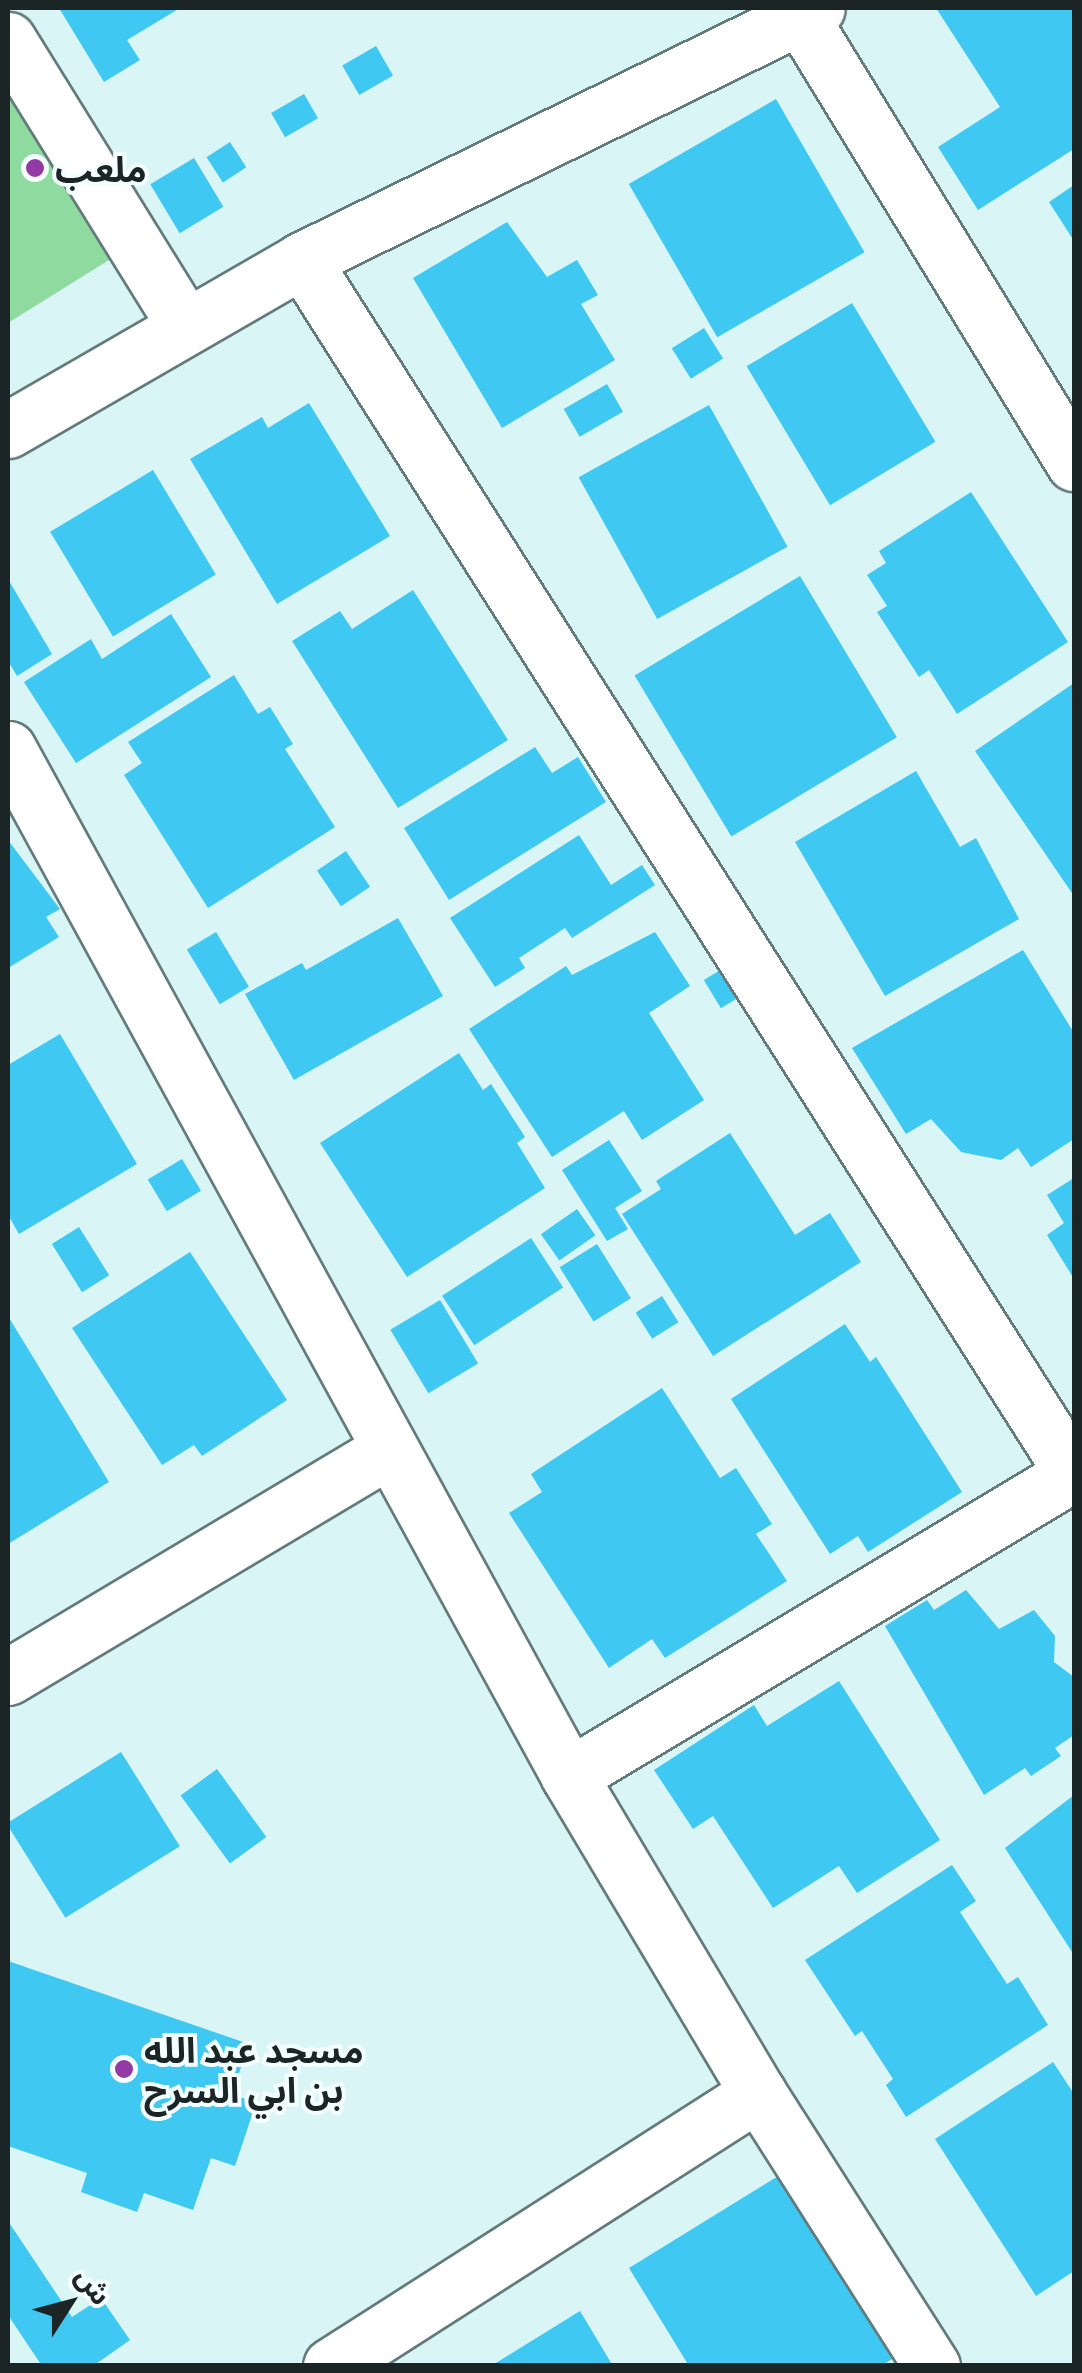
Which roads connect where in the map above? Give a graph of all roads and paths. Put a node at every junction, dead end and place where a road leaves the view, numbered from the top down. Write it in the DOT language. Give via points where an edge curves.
graph roads {
  1 [pos="804,11"];
  2 [pos="8,40"];
  3 [pos="302,260"];
  4 [pos="185,325"];
  5 [pos="8,430"];
  6 [pos="1074,464"];
  7 [pos="8,749"];
  8 [pos="387,1452"];
  9 [pos="1074,1474"];
  10 [pos="8,1677"];
  11 [pos="569,1776"];
  12 [pos="758,2092"];
  13 [pos="331,2366"];
  14 [pos="932,2366"];
  1 -- 3 [label="street"];
  1 -- 6 [label="street"];
  2 -- 4 [label="street"];
  3 -- 4 [label="street"];
  3 -- 9 [label="street"];
  4 -- 5 [label="street"];
  7 -- 8 [label="street"];
  8 -- 10 [label="street"];
  8 -- 11 [label="street"];
  9 -- 11 [label="street"];
  11 -- 12 [label="street"];
  12 -- 13 [label="street"];
  12 -- 14 [label="street"];
}
